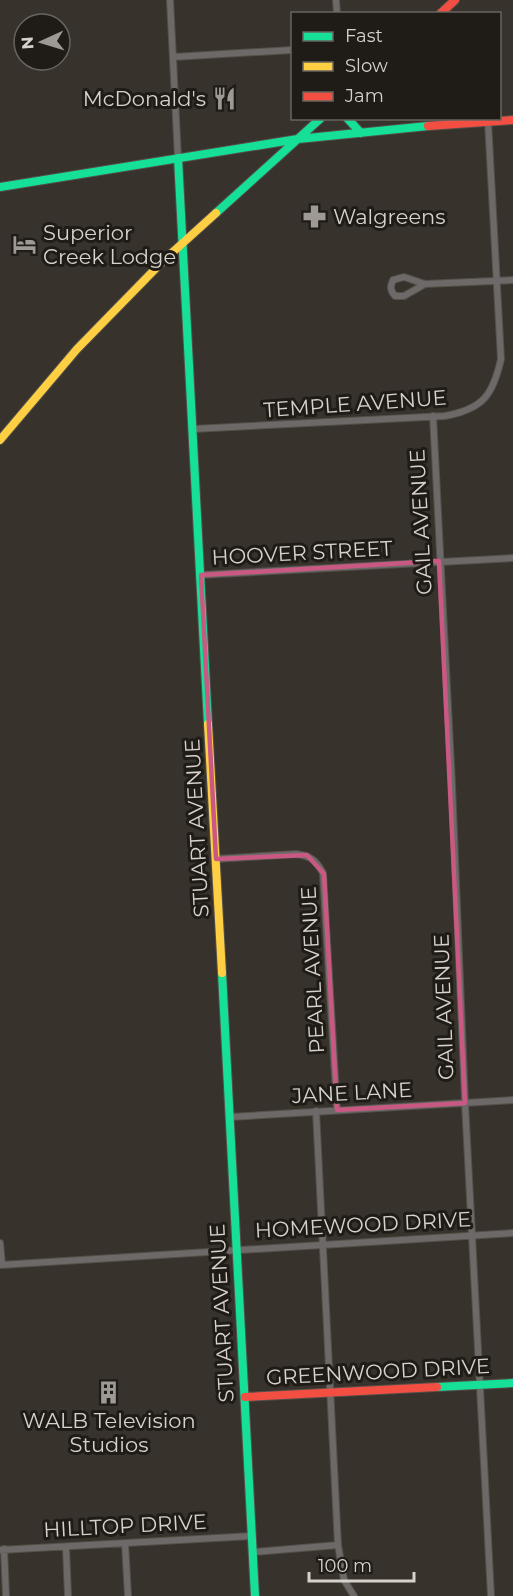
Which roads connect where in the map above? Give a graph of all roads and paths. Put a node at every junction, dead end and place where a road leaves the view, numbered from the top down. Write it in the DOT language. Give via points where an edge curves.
graph roads {
  1 [pos="170,0"];
  2 [pos="455,0"];
  3 [pos="442,12"];
  4 [pos="291,50"];
  5 [pos="172,57"];
  6 [pos="319,120"];
  7 [pos="349,120"];
  8 [pos="513,120"];
  9 [pos="488,122"];
  10 [pos="361,133"];
  11 [pos="298,139"];
  12 [pos="178,158"];
  13 [pos="0,187"];
  14 [pos="182,244"];
  15 [pos="513,280"];
  16 [pos="497,281"];
  17 [pos="425,284"];
  18 [pos="433,417"];
  19 [pos="193,429"];
  20 [pos="0,440"];
  21 [pos="513,558"];
  22 [pos="440,561"];
  23 [pos="201,575"];
  24 [pos="216,859"];
  25 [pos="513,1100"];
  26 [pos="465,1103"];
  27 [pos="337,1110"];
  28 [pos="316,1111"];
  29 [pos="230,1117"];
  30 [pos="513,1233"];
  31 [pos="472,1236"];
  32 [pos="0,1243"];
  33 [pos="323,1244"];
  34 [pos="237,1249"];
  35 [pos="1,1264"];
  36 [pos="513,1383"];
  37 [pos="480,1385"];
  38 [pos="331,1392"];
  39 [pos="245,1397"];
  40 [pos="252,1536"];
  41 [pos="125,1543"];
  42 [pos="339,1545"];
  43 [pos="66,1547"];
  44 [pos="2,1550"];
  45 [pos="253,1552"];
  46 [pos="6,1596"];
  47 [pos="68,1596"];
  48 [pos="128,1596"];
  49 [pos="255,1596"];
  50 [pos="354,1596"];
  51 [pos="492,1596"];
  1 -- 5 [label="street, STUART AVENUE"];
  2 -- 3 [label="street"];
  4 -- 5 [label="street"];
  5 -- 12 [label="street, STUART AVENUE"];
  6 -- 11 [label="street"];
  7 -- 10 [label="street"];
  8 -- 9 [label="street"];
  9 -- 10 [label="street"];
  9 -- 16 [label="street, TEMPLE AVENUE"];
  10 -- 11 [label="street"];
  11 -- 12 [label="street"];
  11 -- 14 [label="street"];
  12 -- 13 [label="street"];
  12 -- 14 [label="street, STUART AVENUE"];
  14 -- 19 [label="street, STUART AVENUE"];
  14 -- 20 [label="street" via="77,349"];
  15 -- 16 [label="street"];
  16 -- 17 [label="street"];
  16 -- 18 [label="street, TEMPLE AVENUE" via="501,359 490,392 477,406 463,413"];
  17 -- 17 [label="street" via="397,278 391,292 404,296"];
  18 -- 19 [label="street, TEMPLE AVENUE"];
  18 -- 22 [label="street, GAIL AVENUE"];
  19 -- 23 [label="street, STUART AVENUE"];
  21 -- 22 [label="street, HOOVER STREET"];
  22 -- 23 [label="street, HOOVER STREET"];
  22 -- 26 [label="street, GAIL AVENUE"];
  23 -- 24 [label="street, STUART AVENUE"];
  24 -- 27 [label="street, PEARL AVENUE" via="307,855 318,862 323,873"];
  24 -- 29 [label="street, STUART AVENUE"];
  25 -- 26 [label="street, JANE LANE"];
  26 -- 27 [label="street, JANE LANE"];
  26 -- 31 [label="street, GAIL AVENUE"];
  27 -- 28 [label="street, JANE LANE"];
  28 -- 29 [label="street, JANE LANE"];
  28 -- 33 [label="street"];
  29 -- 34 [label="street, STUART AVENUE"];
  30 -- 31 [label="street, HOMEWOOD DRIVE"];
  31 -- 33 [label="street, HOMEWOOD DRIVE"];
  31 -- 37 [label="street, GAIL AVENUE"];
  32 -- 35 [label="street"];
  33 -- 34 [label="street, HOMEWOOD DRIVE"];
  33 -- 38 [label="street"];
  34 -- 35 [label="street, HOMEWOOD DRIVE"];
  34 -- 39 [label="street, STUART AVENUE"];
  36 -- 37 [label="street, GREENWOOD DRIVE"];
  37 -- 38 [label="street, GREENWOOD DRIVE"];
  37 -- 51 [label="street, GAIL AVENUE"];
  38 -- 39 [label="street, GREENWOOD DRIVE"];
  38 -- 42 [label="street"];
  39 -- 40 [label="street, STUART AVENUE"];
  40 -- 41 [label="street, HILLTOP DRIVE"];
  40 -- 45 [label="street, STUART AVENUE"];
  41 -- 43 [label="street, HILLTOP DRIVE"];
  41 -- 48 [label="street"];
  42 -- 45 [label="street"];
  42 -- 50 [label="street" via="344,1580"];
  43 -- 44 [label="street, HILLTOP DRIVE"];
  43 -- 47 [label="street"];
  44 -- 46 [label="street"];
  45 -- 49 [label="street, STUART AVENUE"];
}
